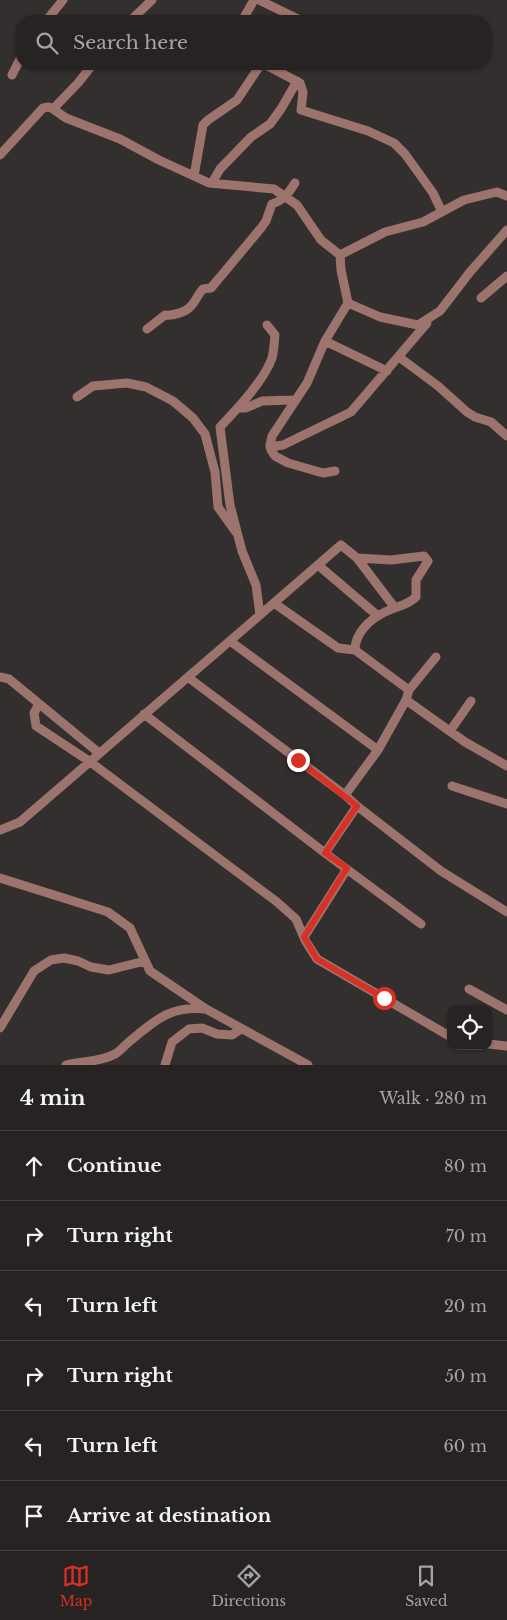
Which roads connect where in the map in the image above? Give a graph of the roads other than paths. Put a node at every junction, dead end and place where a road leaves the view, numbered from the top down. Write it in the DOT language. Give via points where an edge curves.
graph roads {
  1 [pos="63,0"];
  2 [pos="152,0"];
  3 [pos="254,0"];
  4 [pos="259,0"];
  5 [pos="51,15"];
  6 [pos="136,15"];
  7 [pos="245,15"];
  8 [pos="290,15"];
  9 [pos="15,69"];
  10 [pos="88,70"];
  11 [pos="259,70"];
  12 [pos="275,70"];
  13 [pos="12,75"];
  14 [pos="297,81"];
  15 [pos="53,109"];
  16 [pos="0,155"];
  17 [pos="194,176"];
  18 [pos="212,183"];
  19 [pos="295,183"];
  20 [pos="507,196"];
  21 [pos="286,197"];
  22 [pos="442,212"];
  23 [pos="507,230"];
  24 [pos="340,255"];
  25 [pos="507,276"];
  26 [pos="481,298"];
  27 [pos="348,303"];
  28 [pos="434,315"];
  29 [pos="267,325"];
  30 [pos="146,329"];
  31 [pos="325,341"];
  32 [pos="399,357"];
  33 [pos="387,371"];
  34 [pos="77,397"];
  35 [pos="295,400"];
  36 [pos="238,408"];
  37 [pos="507,436"];
  38 [pos="270,447"];
  39 [pos="335,471"];
  40 [pos="238,534"];
  41 [pos="357,558"];
  42 [pos="318,566"];
  43 [pos="274,603"];
  44 [pos="395,608"];
  45 [pos="260,615"];
  46 [pos="378,616"];
  47 [pos="230,641"];
  48 [pos="355,650"];
  49 [pos="436,657"];
  50 [pos="0,677"];
  51 [pos="188,678"];
  52 [pos="409,690"];
  53 [pos="406,700"];
  54 [pos="471,701"];
  55 [pos="39,704"];
  56 [pos="144,714"];
  57 [pos="450,731"];
  58 [pos="378,750"];
  59 [pos="99,753"];
  60 [pos="89,762"];
  61 [pos="507,766"];
  62 [pos="452,786"];
  63 [pos="345,795"];
  64 [pos="507,804"];
  65 [pos="357,806"];
  66 [pos="0,830"];
  67 [pos="325,853"];
  68 [pos="347,868"];
  69 [pos="0,878"];
  70 [pos="507,912"];
  71 [pos="421,924"];
  72 [pos="304,937"];
  73 [pos="145,962"];
  74 [pos="469,989"];
  75 [pos="206,1010"];
  76 [pos="507,1010"];
  77 [pos="0,1028"];
  78 [pos="241,1029"];
  79 [pos="447,1035"];
  80 [pos="507,1038"];
  81 [pos="504,1046"];
  82 [pos="66,1065"];
  83 [pos="165,1065"];
  84 [pos="308,1065"];
  1 -- 5 [label="street"];
  2 -- 6 [label="street"];
  3 -- 7 [label="street"];
  4 -- 8 [label="street"];
  9 -- 13 [label="street"];
  10 -- 15 [label="street"];
  11 -- 17 [label="street" via="237,100 204,125"];
  12 -- 14 [label="street"];
  14 -- 18 [label="street" via="270,124 251,137"];
  14 -- 22 [label="street" via="303,92 301,110 368,131 394,143 406,154 429,187"];
  15 -- 16 [label="street" via="49,106 43,108"];
  15 -- 17 [label="street" via="66,118"];
  17 -- 18 [label="street"];
  18 -- 21 [label="street" via="274,189"];
  19 -- 21 [label="street"];
  20 -- 22 [label="street" via="497,192 464,200"];
  21 -- 24 [label="street" via="297,205 322,240"];
  21 -- 30 [label="street" via="272,204 266,221 248,245 211,288 203,289 192,306 176,314 165,315"];
  22 -- 24 [label="street" via="423,222 385,232"];
  23 -- 28 [label="street"];
  24 -- 27 [label="street"];
  25 -- 26 [label="street"];
  27 -- 28 [label="street" via="380,318 418,325"];
  27 -- 31 [label="street"];
  28 -- 32 [label="street"];
  29 -- 36 [label="street" via="275,335 272,358"];
  31 -- 33 [label="street"];
  31 -- 35 [label="street" via="307,383"];
  32 -- 33 [label="street"];
  32 -- 37 [label="street" via="467,412 491,422"];
  33 -- 38 [label="street" via="351,412 283,445"];
  34 -- 40 [label="street" via="93,386 127,383 146,387 173,401 193,418 205,434 216,472 218,507"];
  35 -- 36 [label="street" via="262,401"];
  35 -- 38 [label="street" via="272,436"];
  36 -- 40 [label="street" via="220,427 230,505"];
  38 -- 39 [label="street" via="275,456 288,463 323,473"];
  40 -- 45 [label="street" via="256,585"];
  41 -- 42 [label="street" via="341,545"];
  41 -- 44 [label="street"];
  41 -- 44 [label="street" via="391,560 424,556 428,561 416,580 416,597 410,603"];
  42 -- 43 [label="street"];
  42 -- 46 [label="street"];
  43 -- 45 [label="street"];
  43 -- 48 [label="street" via="338,648"];
  44 -- 46 [label="street"];
  45 -- 47 [label="street"];
  46 -- 48 [label="street" via="364,626 355,641"];
  47 -- 51 [label="street"];
  47 -- 58 [label="street"];
  48 -- 52 [label="street"];
  49 -- 52 [label="street"];
  50 -- 55 [label="street" via="9,679"];
  51 -- 56 [label="street"];
  51 -- 63 [label="street"];
  52 -- 53 [label="street"];
  53 -- 57 [label="street"];
  53 -- 58 [label="street"];
  54 -- 57 [label="street"];
  55 -- 59 [label="street"];
  55 -- 60 [label="street" via="34,713 36,726"];
  56 -- 59 [label="street"];
  56 -- 67 [label="street"];
  57 -- 61 [label="street"];
  58 -- 63 [label="street"];
  59 -- 60 [label="street"];
  60 -- 66 [label="street" via="20,822"];
  60 -- 72 [label="street" via="277,902 296,919"];
  62 -- 64 [label="street"];
  63 -- 65 [label="street"];
  65 -- 67 [label="street"];
  65 -- 70 [label="street" via="441,872"];
  67 -- 68 [label="street"];
  68 -- 71 [label="street"];
  68 -- 72 [label="street"];
  69 -- 73 [label="street" via="108,912 130,928"];
  72 -- 79 [label="street" via="317,959"];
  73 -- 75 [label="street" via="150,971"];
  73 -- 77 [label="street" via="109,970 64,958 51,960 34,971"];
  74 -- 76 [label="street"];
  75 -- 78 [label="street"];
  75 -- 82 [label="street" via="191,1007 176,1010 157,1019 116,1053"];
  78 -- 83 [label="street" via="232,1035 202,1028 189,1029 172,1042"];
  78 -- 84 [label="street"];
  80 -- 81 [label="street"];
}
